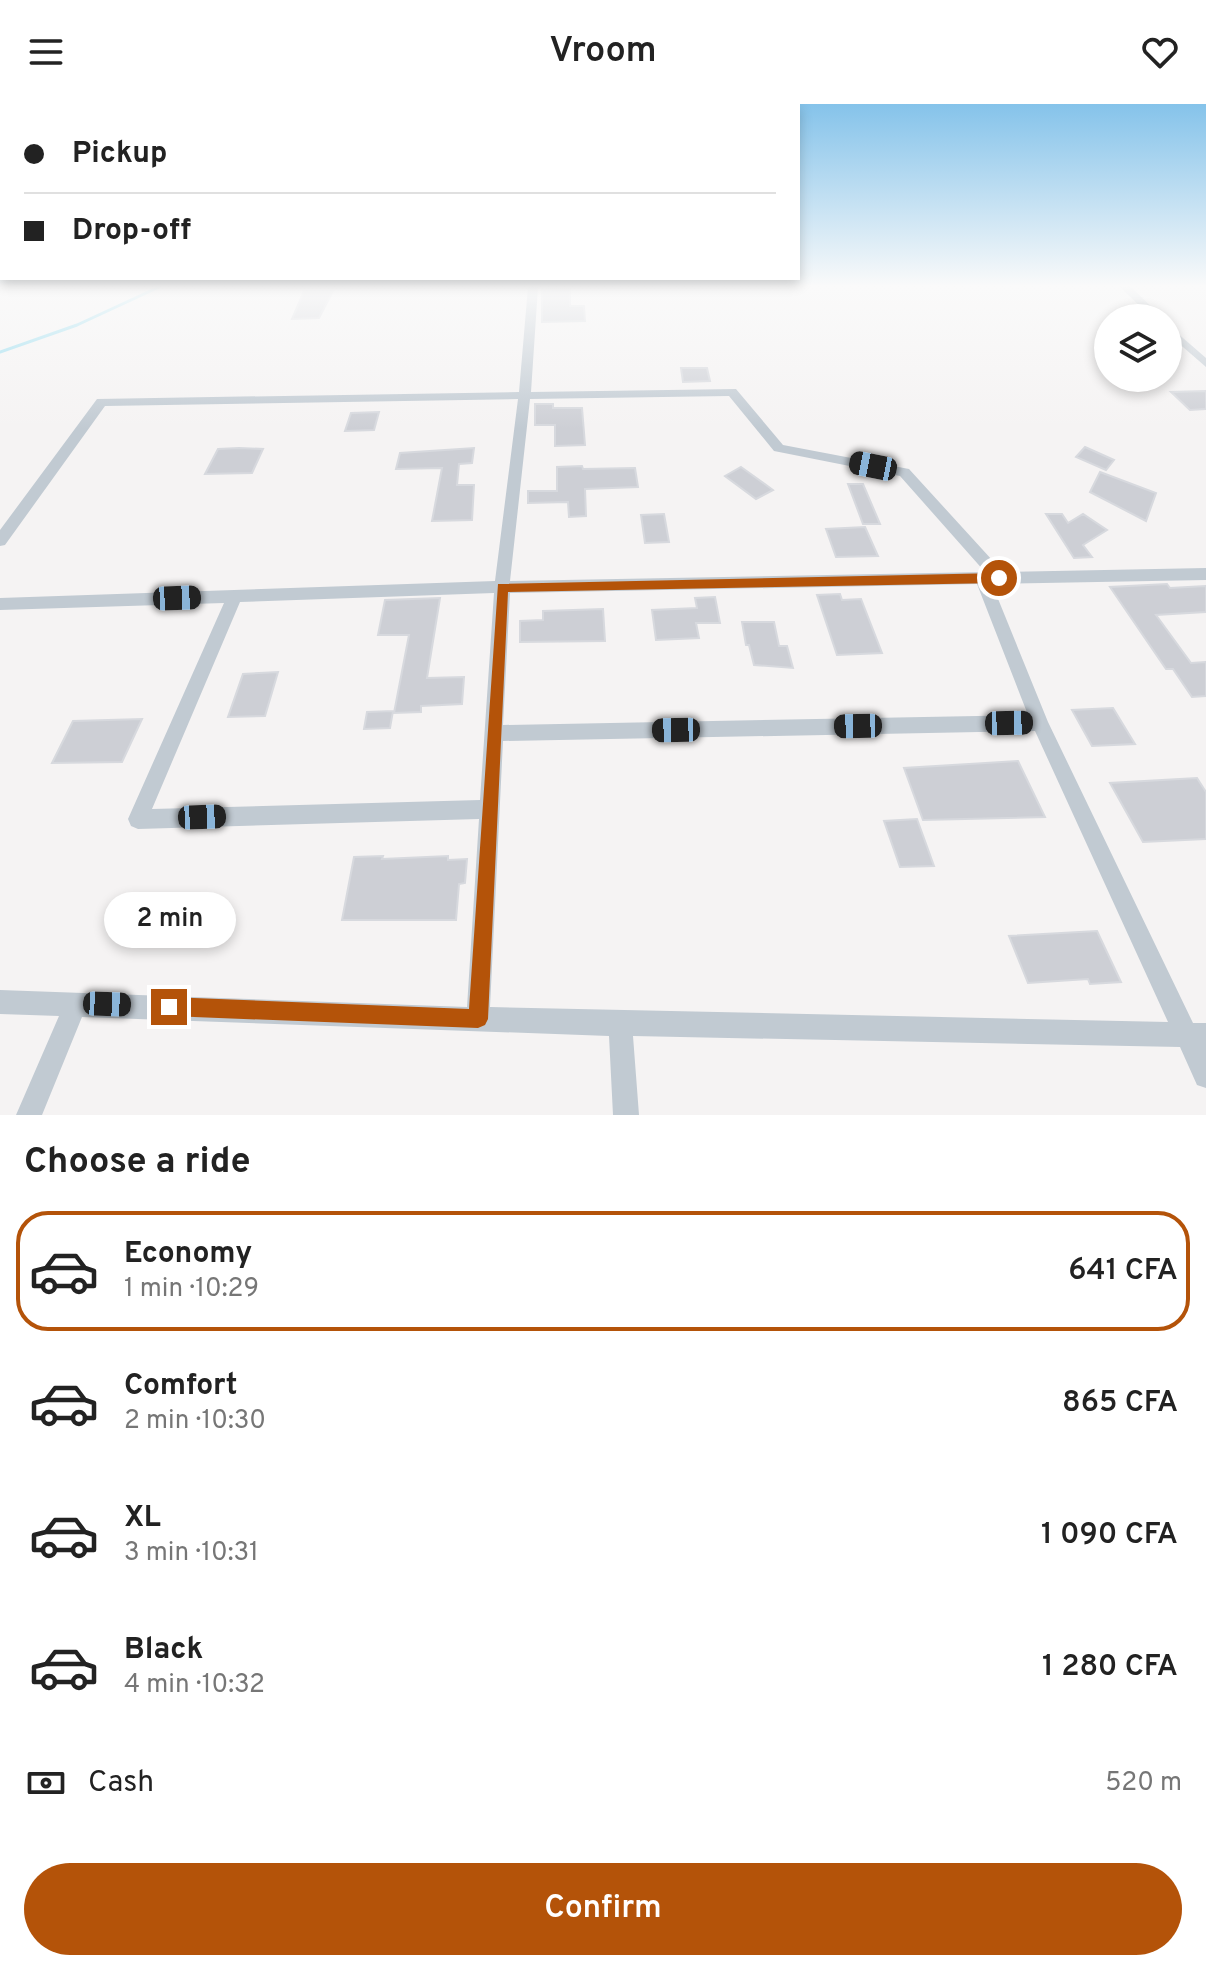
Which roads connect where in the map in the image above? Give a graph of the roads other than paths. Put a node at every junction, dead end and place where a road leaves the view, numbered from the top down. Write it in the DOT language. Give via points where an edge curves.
graph roads {
  1 [pos="529,334"];
  2 [pos="1182,341"];
  3 [pos="1206,364"];
  4 [pos="525,393"];
  5 [pos="0,541"];
  6 [pos="1206,574"];
  7 [pos="990,578"];
  8 [pos="502,587"];
  9 [pos="235,596"];
  10 [pos="0,604"];
  11 [pos="1040,723"];
  12 [pos="494,733"];
  13 [pos="490,809"];
  14 [pos="0,1002"];
  15 [pos="76,1003"];
  16 [pos="478,1019"];
  17 [pos="620,1024"];
  18 [pos="1197,1035"];
  19 [pos="1206,1076"];
  20 [pos="29,1115"];
  21 [pos="626,1115"];
  1 -- 4 [label="street"];
  2 -- 3 [label="street"];
  4 -- 5 [label="street" via="101,402"];
  4 -- 7 [label="street" via="732,392 779,448 904,472"];
  4 -- 8 [label="street"];
  6 -- 7 [label="street"];
  7 -- 8 [label="street"];
  7 -- 11 [label="street"];
  8 -- 9 [label="street"];
  8 -- 12 [label="street"];
  9 -- 10 [label="street"];
  9 -- 13 [label="street" via="138,819"];
  11 -- 12 [label="street"];
  11 -- 18 [label="street"];
  12 -- 13 [label="street"];
  13 -- 16 [label="street"];
  14 -- 15 [label="street"];
  15 -- 16 [label="street"];
  15 -- 20 [label="street"];
  16 -- 17 [label="street"];
  17 -- 18 [label="street"];
  17 -- 21 [label="street"];
  18 -- 19 [label="street"];
}
